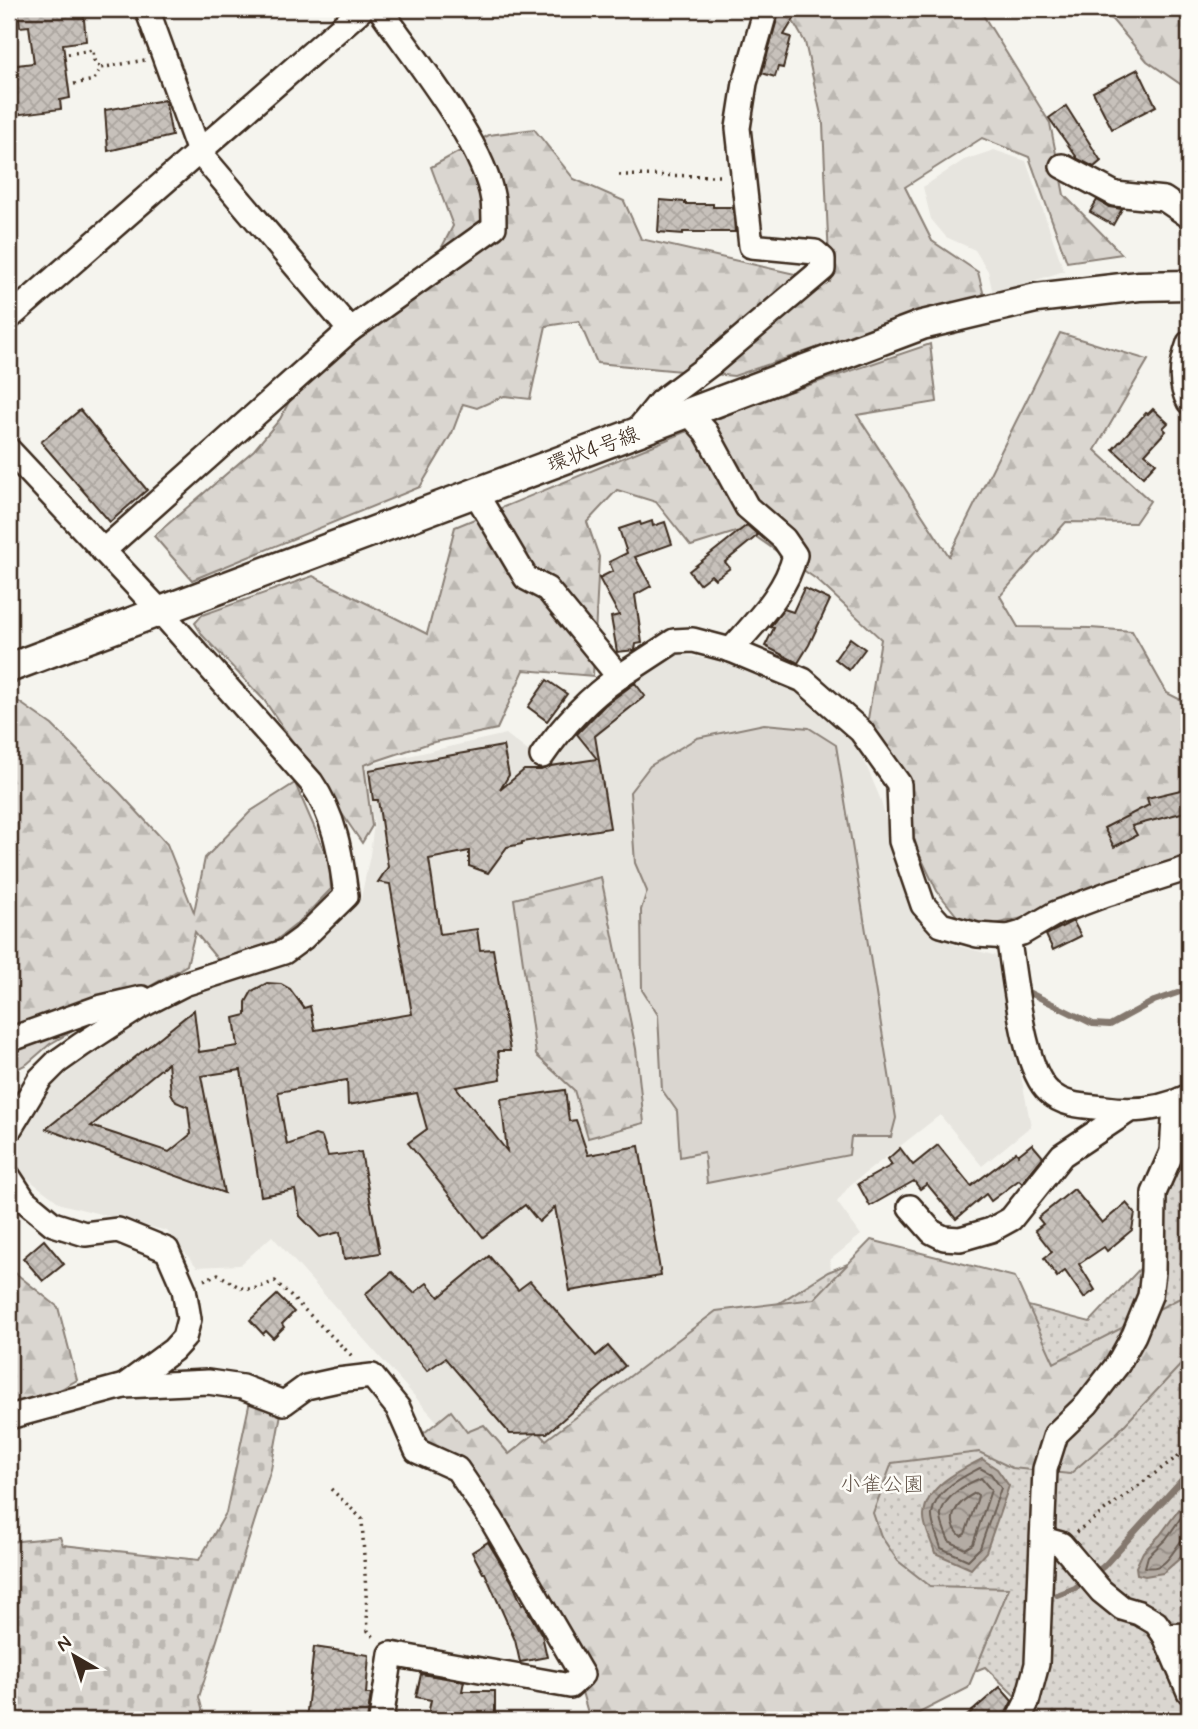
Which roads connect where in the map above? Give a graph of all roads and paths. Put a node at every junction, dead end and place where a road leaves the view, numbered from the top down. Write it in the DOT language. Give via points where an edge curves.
graph roads {
  1 [pos="147,9"];
  2 [pos="362,9"];
  3 [pos="380,9"];
  4 [pos="766,9"];
  5 [pos="68,54"];
  6 [pos="163,54"];
  7 [pos="100,68"];
  8 [pos="74,84"];
  9 [pos="200,152"];
  10 [pos="1062,166"];
  11 [pos="619,175"];
  12 [pos="744,176"];
  13 [pos="1189,216"];
  14 [pos="1189,285"];
  15 [pos="9,317"];
  16 [pos="350,330"];
  17 [pos="1189,342"];
  18 [pos="1189,402"];
  19 [pos="690,414"];
  20 [pos="635,433"];
  21 [pos="9,450"];
  22 [pos="475,492"];
  23 [pos="103,551"];
  24 [pos="159,610"];
  25 [pos="731,650"];
  26 [pos="9,668"];
  27 [pos="619,677"];
  28 [pos="542,756"];
  29 [pos="1189,868"];
  30 [pos="1008,937"];
  31 [pos="166,993"];
  32 [pos="9,1040"];
  33 [pos="1182,1100"];
  34 [pos="1128,1111"];
  35 [pos="9,1129"];
  36 [pos="9,1177"];
  37 [pos="910,1207"];
  38 [pos="184,1289"];
  39 [pos="372,1376"];
  40 [pos="124,1386"];
  41 [pos="9,1417"];
  42 [pos="1189,1448"];
  43 [pos="331,1489"];
  44 [pos="1052,1541"];
  45 [pos="1189,1635"];
  46 [pos="1165,1636"];
  47 [pos="391,1654"];
  48 [pos="1189,1692"];
  49 [pos="1020,1717"];
  50 [pos="382,1720"];
  1 -- 6 [label="street"];
  2 -- 9 [label="street"];
  3 -- 16 [label="street" via="464,130 493,199 494,227"];
  4 -- 12 [label="street" via="738,128"];
  5 -- 7 [label="path" via="93,50"];
  6 -- 7 [label="path"];
  6 -- 9 [label="street"];
  7 -- 8 [label="path" via="94,80"];
  9 -- 15 [label="street"];
  9 -- 16 [label="street"];
  10 -- 13 [label="street" via="1115,194 1164,199"];
  11 -- 12 [label="path"];
  12 -- 20 [label="street" via="751,246 815,252 823,259 823,268 660,402"];
  14 -- 19 [label="main road, 環状4号線" via="1036,298 922,325"];
  16 -- 23 [label="street"];
  17 -- 18 [label="street" via="1181,382"];
  19 -- 20 [label="main road, 環状4号線"];
  19 -- 25 [label="street" via="706,432 747,507 784,539 795,555 776,597"];
  20 -- 22 [label="main road, 環状4号線"];
  21 -- 23 [label="street"];
  22 -- 24 [label="main road, 環状4号線"];
  22 -- 27 [label="street" via="526,578 547,589"];
  23 -- 24 [label="street"];
  24 -- 26 [label="main road, 環状4号線"];
  24 -- 31 [label="street" via="325,802 341,857 346,896 284,952"];
  25 -- 27 [label="street" via="693,640 674,641"];
  25 -- 30 [label="street" via="803,680 861,731 899,784 901,841 923,905 941,925"];
  27 -- 28 [label="street" via="565,723"];
  29 -- 30 [label="street" via="1056,913"];
  30 -- 34 [label="street" via="1037,1078 1050,1094 1071,1105"];
  31 -- 32 [label="street" via="98,1008"];
  31 -- 35 [label="street" via="57,1062 33,1087"];
  33 -- 34 [label="street"];
  33 -- 44 [label="street" via="1172,1152 1154,1194 1150,1296 1118,1364 1056,1434 1045,1469"];
  34 -- 37 [label="street" via="1062,1155 1011,1219 991,1230 960,1240 943,1238"];
  36 -- 38 [label="street" via="24,1200 53,1224 85,1234 118,1230 167,1250"];
  38 -- 39 [label="path" via="218,1274 241,1289 254,1290 275,1281"];
  38 -- 40 [label="street" via="189,1319 184,1338 161,1361"];
  39 -- 40 [label="street" via="306,1387 284,1403 242,1387 208,1382"];
  39 -- 47 [label="street" via="398,1408 417,1451 457,1469 582,1675 570,1686"];
  40 -- 41 [label="street"];
  42 -- 44 [label="path"];
  43 -- 47 [label="path" via="362,1519 368,1631"];
  44 -- 46 [label="street" via="1098,1588 1122,1608 1156,1623"];
  44 -- 49 [label="street" via="1037,1664"];
  45 -- 46 [label="street"];
  46 -- 48 [label="street"];
  47 -- 50 [label="street"];
}
